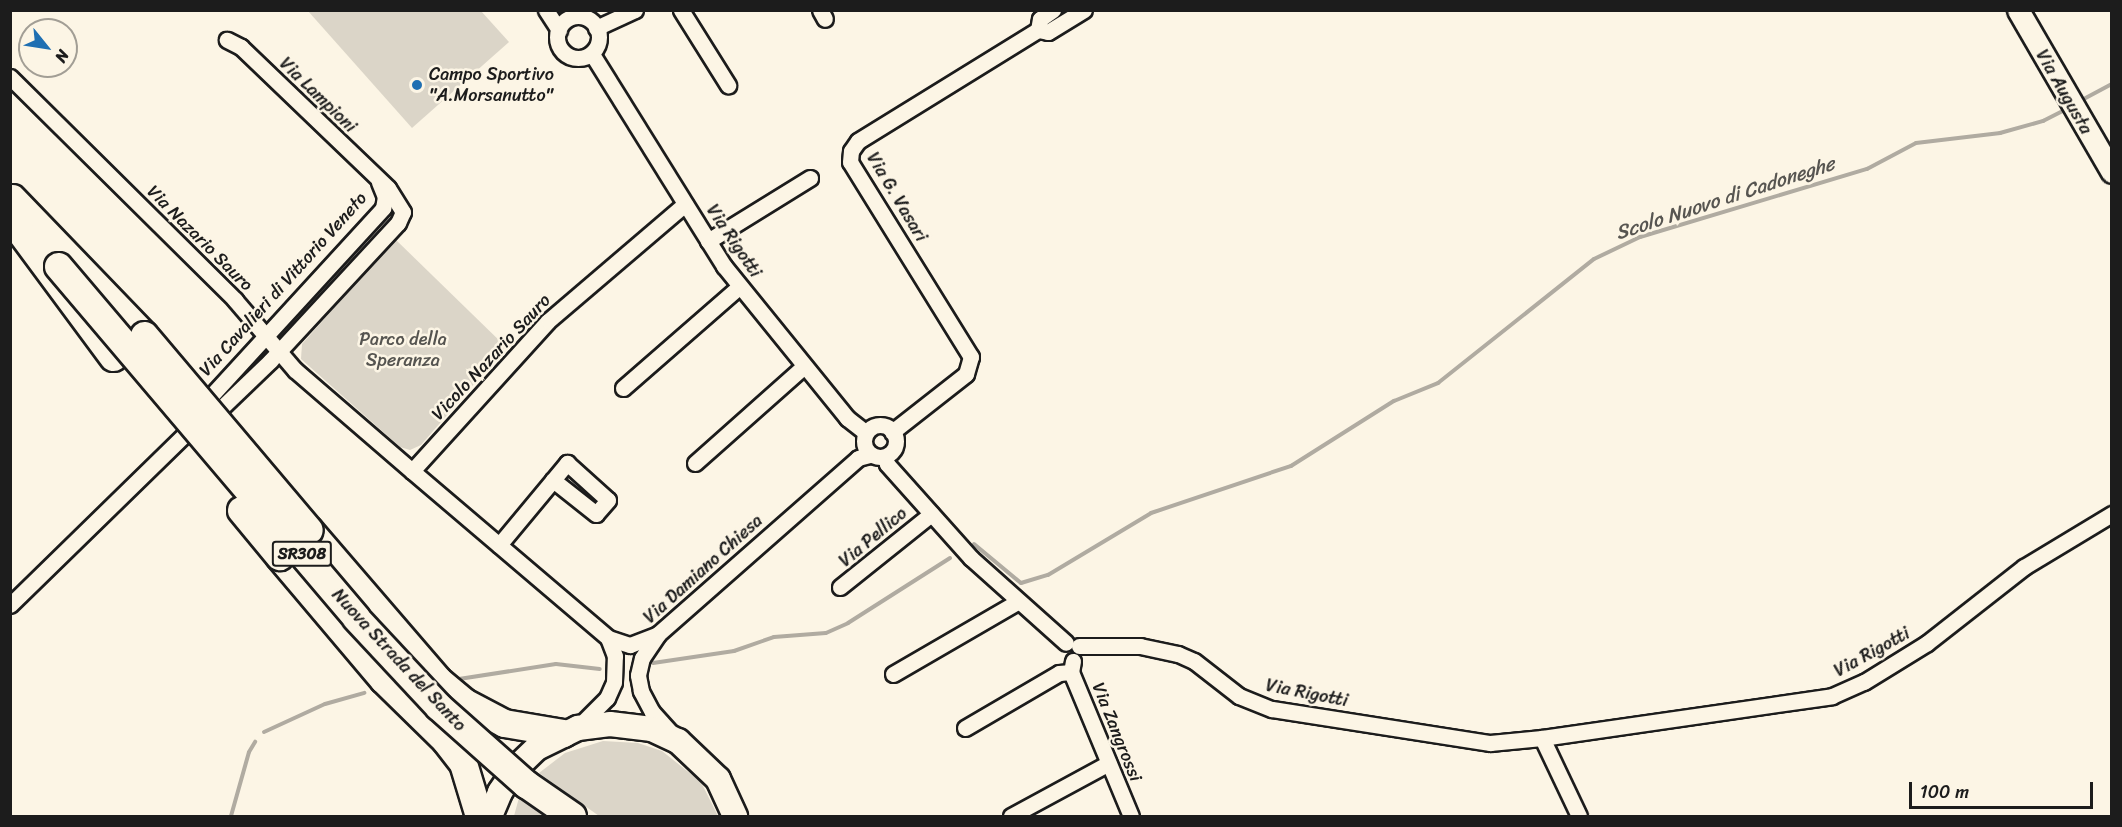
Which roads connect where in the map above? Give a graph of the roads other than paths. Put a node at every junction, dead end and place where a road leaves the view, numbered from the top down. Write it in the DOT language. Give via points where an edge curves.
graph roads {
  1 [pos="546,10"];
  2 [pos="635,10"];
  3 [pos="681,10"];
  4 [pos="1053,10"];
  5 [pos="1084,10"];
  6 [pos="2018,10"];
  7 [pos="567,14"];
  8 [pos="596,28"];
  9 [pos="559,30"];
  10 [pos="1038,30"];
  11 [pos="227,40"];
  12 [pos="592,54"];
  13 [pos="10,77"];
  14 [pos="728,85"];
  15 [pos="2112,172"];
  16 [pos="810,178"];
  17 [pos="380,182"];
  18 [pos="685,204"];
  19 [pos="11,208"];
  20 [pos="708,241"];
  21 [pos="740,286"];
  22 [pos="267,334"];
  23 [pos="280,351"];
  24 [pos="803,367"];
  25 [pos="623,388"];
  26 [pos="892,432"];
  27 [pos="186,433"];
  28 [pos="866,433"];
  29 [pos="878,456"];
  30 [pos="695,463"];
  31 [pos="412,471"];
  32 [pos="553,480"];
  33 [pos="931,514"];
  34 [pos="2112,514"];
  35 [pos="499,544"];
  36 [pos="840,587"];
  37 [pos="1017,602"];
  38 [pos="10,604"];
  39 [pos="658,634"];
  40 [pos="608,638"];
  41 [pos="1072,644"];
  42 [pos="1072,666"];
  43 [pos="893,674"];
  44 [pos="965,728"];
  45 [pos="570,730"];
  46 [pos="1542,738"];
  47 [pos="678,741"];
  48 [pos="1109,763"];
  49 [pos="479,816"];
  50 [pos="490,816"];
  51 [pos="572,816"];
  52 [pos="735,816"];
  53 [pos="1011,816"];
  54 [pos="1131,816"];
  55 [pos="1579,816"];
  1 -- 9 [label="street"];
  2 -- 8 [label="street"];
  3 -- 14 [label="street"];
  4 -- 10 [label="street, Via G. Vasari" via="1040,19"];
  5 -- 10 [label="street, Via G. Vasari" via="1048,32"];
  6 -- 15 [label="street, Via Augusta"];
  7 -- 8 [label="street" via="588,19"];
  7 -- 9 [label="street"];
  8 -- 12 [label="street" via="599,38"];
  9 -- 12 [label="street" via="560,48 568,56"];
  10 -- 26 [label="street, Via G. Vasari" via="858,141 851,151 850,162 971,357 966,374"];
  11 -- 17 [label="street, Via Lampioni" via="241,47"];
  12 -- 18 [label="street, Via Rigotti"];
  13 -- 22 [label="street, Via Nazario Sauro"];
  16 -- 20 [label="street"];
  17 -- 22 [label="street, Via Cavalieri di Vittorio Veneto" via="385,197 382,208"];
  17 -- 23 [label="street, Via Cavalieri di Vittorio Veneto" via="397,198 402,212 398,223"];
  18 -- 20 [label="street, Via Rigotti"];
  18 -- 31 [label="street, Vicolo Nazario Sauro" via="548,321"];
  19 -- 45 [label="highway, bridge" via="144,335 438,680 464,702 504,723"];
  19 -- 49 [label="highway, bridge" via="113,357 383,679 463,763"];
  19 -- 51 [label="highway, Nuova Strada del Santo / SR308, bridge" via="356,618 431,698 526,784"];
  20 -- 21 [label="street, Via Rigotti"];
  21 -- 24 [label="street, Via Rigotti"];
  21 -- 25 [label="street"];
  22 -- 23 [label="street, Via Nazario Sauro"];
  22 -- 27 [label="street, Via Cavalieri di Vittorio Veneto" via="204,400"];
  23 -- 27 [label="street, Via Cavalieri di Vittorio Veneto" via="216,413"];
  23 -- 31 [label="street, Via Nazario Sauro" via="296,370"];
  24 -- 28 [label="street, Via Rigotti" via="847,418"];
  24 -- 30 [label="street"];
  26 -- 28 [label="street" via="877,426"];
  26 -- 29 [label="street" via="895,446"];
  27 -- 38 [label="street, Via Cavalieri di Vittorio Veneto"];
  28 -- 29 [label="street" via="864,442"];
  29 -- 33 [label="street"];
  29 -- 39 [label="street, Via Damiano Chiesa" via="858,458"];
  31 -- 35 [label="street, Via Nazario Sauro"];
  32 -- 35 [label="street"];
  33 -- 36 [label="street, Via Pellico"];
  33 -- 37 [label="street"];
  34 -- 46 [label="street, Via Rigotti" via="2024,567 1927,643 1832,696"];
  35 -- 40 [label="street, Via Nazario Sauro"];
  37 -- 41 [label="street"];
  37 -- 43 [label="street"];
  39 -- 40 [label="street" via="630,645"];
  39 -- 47 [label="street, Via Damiano Chiesa" via="642,658 638,675 652,712"];
  40 -- 45 [label="street" via="615,656 614,682 607,698"];
  41 -- 42 [label="street" via="1080,654"];
  41 -- 46 [label="street, Via Rigotti" via="1140,646 1178,654 1194,660 1239,696 1272,708 1490,743"];
  42 -- 44 [label="street"];
  42 -- 48 [label="street, Via Zangrossi"];
  45 -- 47 [label="main road" via="630,725 652,729"];
  45 -- 50 [label="main road" via="537,748 516,768"];
  46 -- 55 [label="street"];
  47 -- 52 [label="main road" via="718,779"];
  48 -- 53 [label="street"];
  48 -- 54 [label="street, Via Zangrossi"];
}
